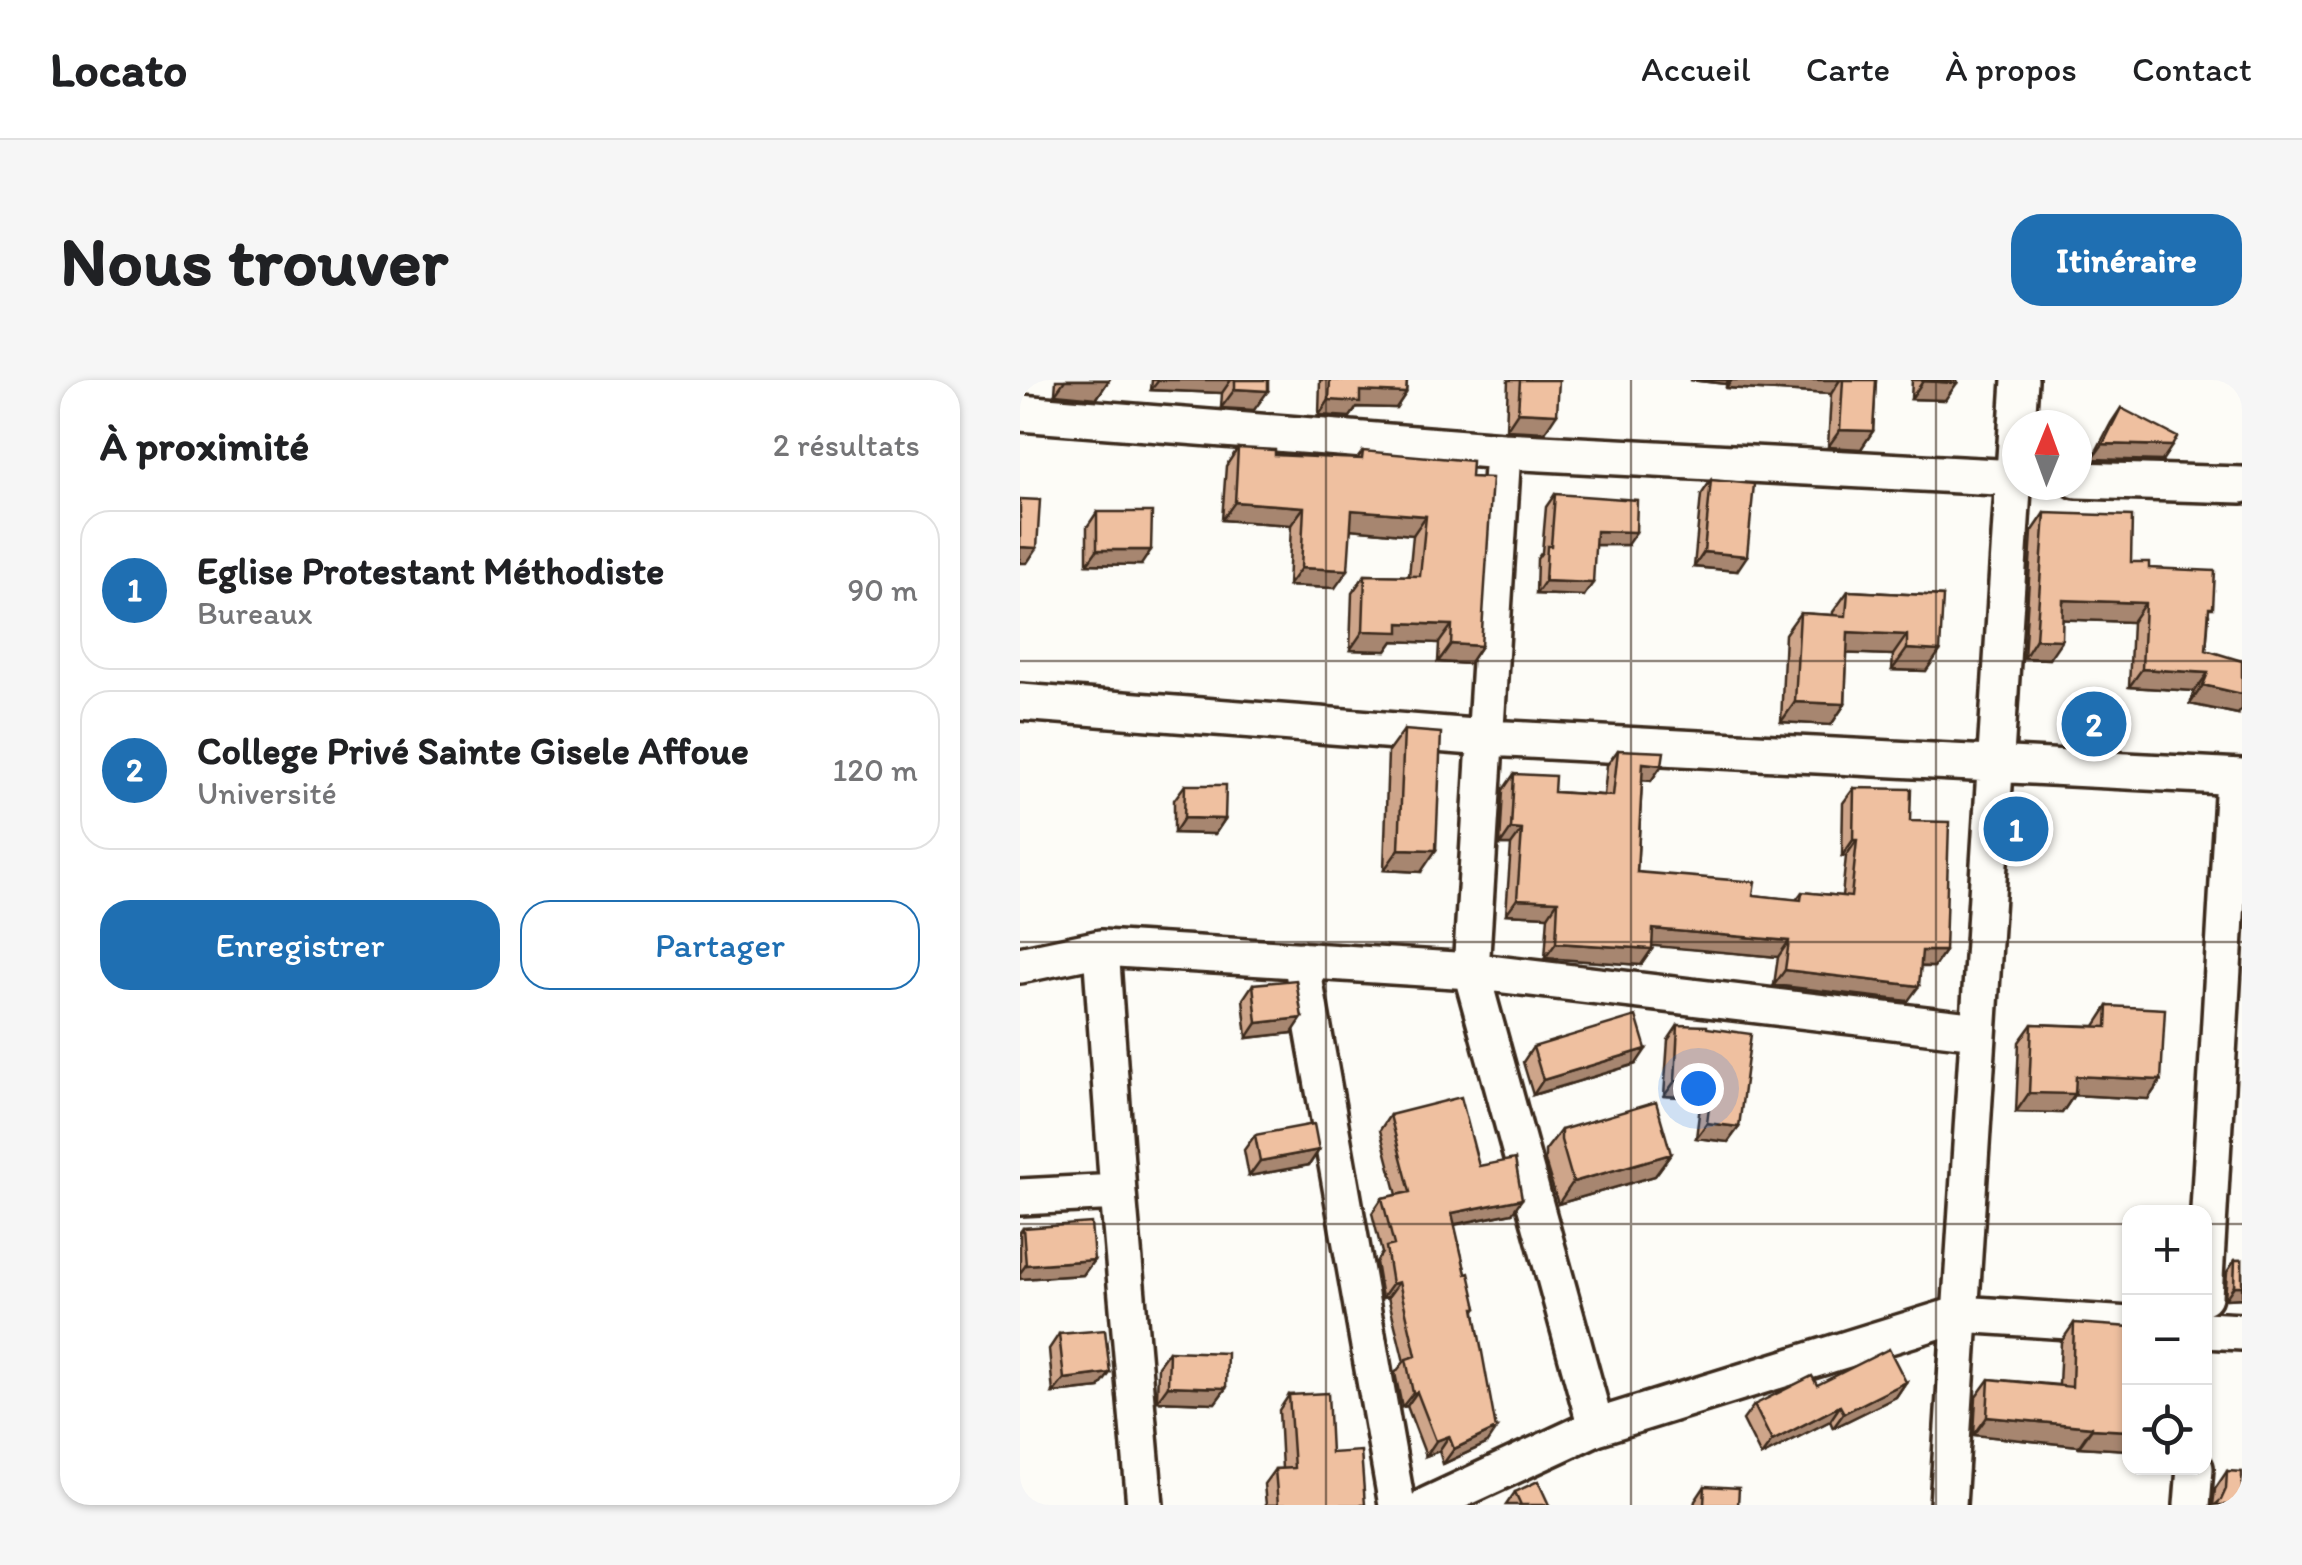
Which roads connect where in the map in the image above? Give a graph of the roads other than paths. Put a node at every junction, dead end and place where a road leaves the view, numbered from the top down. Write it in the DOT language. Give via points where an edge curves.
graph roads {
  1 [pos="2020,380"];
  2 [pos="2018,410"];
  3 [pos="1020,413"];
  4 [pos="1502,451"];
  5 [pos="2002,477"];
  6 [pos="2092,480"];
  7 [pos="2242,485"];
  8 [pos="2013,500"];
  9 [pos="1020,702"];
  10 [pos="1487,738"];
  11 [pos="1994,763"];
  12 [pos="2238,778"];
  13 [pos="1101,948"];
  14 [pos="1301,960"];
  15 [pos="1020,965"];
  16 [pos="1471,971"];
  17 [pos="1978,1031"];
  18 [pos="1118,1192"];
  19 [pos="1020,1197"];
  20 [pos="2204,1295"];
  21 [pos="1960,1314"];
  22 [pos="2122,1324"];
  23 [pos="2212,1330"];
  24 [pos="2242,1332"];
  25 [pos="1596,1427"];
  26 [pos="2194,1475"];
  27 [pos="1145,1505"];
  28 [pos="1397,1505"];
  29 [pos="1428,1505"];
  30 [pos="1948,1505"];
  31 [pos="2192,1505"];
  1 -- 2 [label="street"];
  3 -- 4 [label="street"];
  4 -- 5 [label="street"];
  4 -- 10 [label="street"];
  6 -- 7 [label="street"];
  8 -- 11 [label="street"];
  9 -- 10 [label="street"];
  10 -- 11 [label="street"];
  10 -- 16 [label="street"];
  11 -- 12 [label="street"];
  11 -- 17 [label="street"];
  12 -- 20 [label="street"];
  13 -- 14 [label="street"];
  13 -- 15 [label="street"];
  13 -- 18 [label="street"];
  14 -- 16 [label="street"];
  14 -- 28 [label="street"];
  16 -- 17 [label="street"];
  16 -- 25 [label="street"];
  17 -- 21 [label="street"];
  18 -- 19 [label="street"];
  18 -- 27 [label="street"];
  21 -- 22 [label="street"];
  21 -- 25 [label="street"];
  21 -- 30 [label="street"];
  23 -- 24 [label="street"];
  25 -- 29 [label="street"];
  26 -- 31 [label="street"];
}
